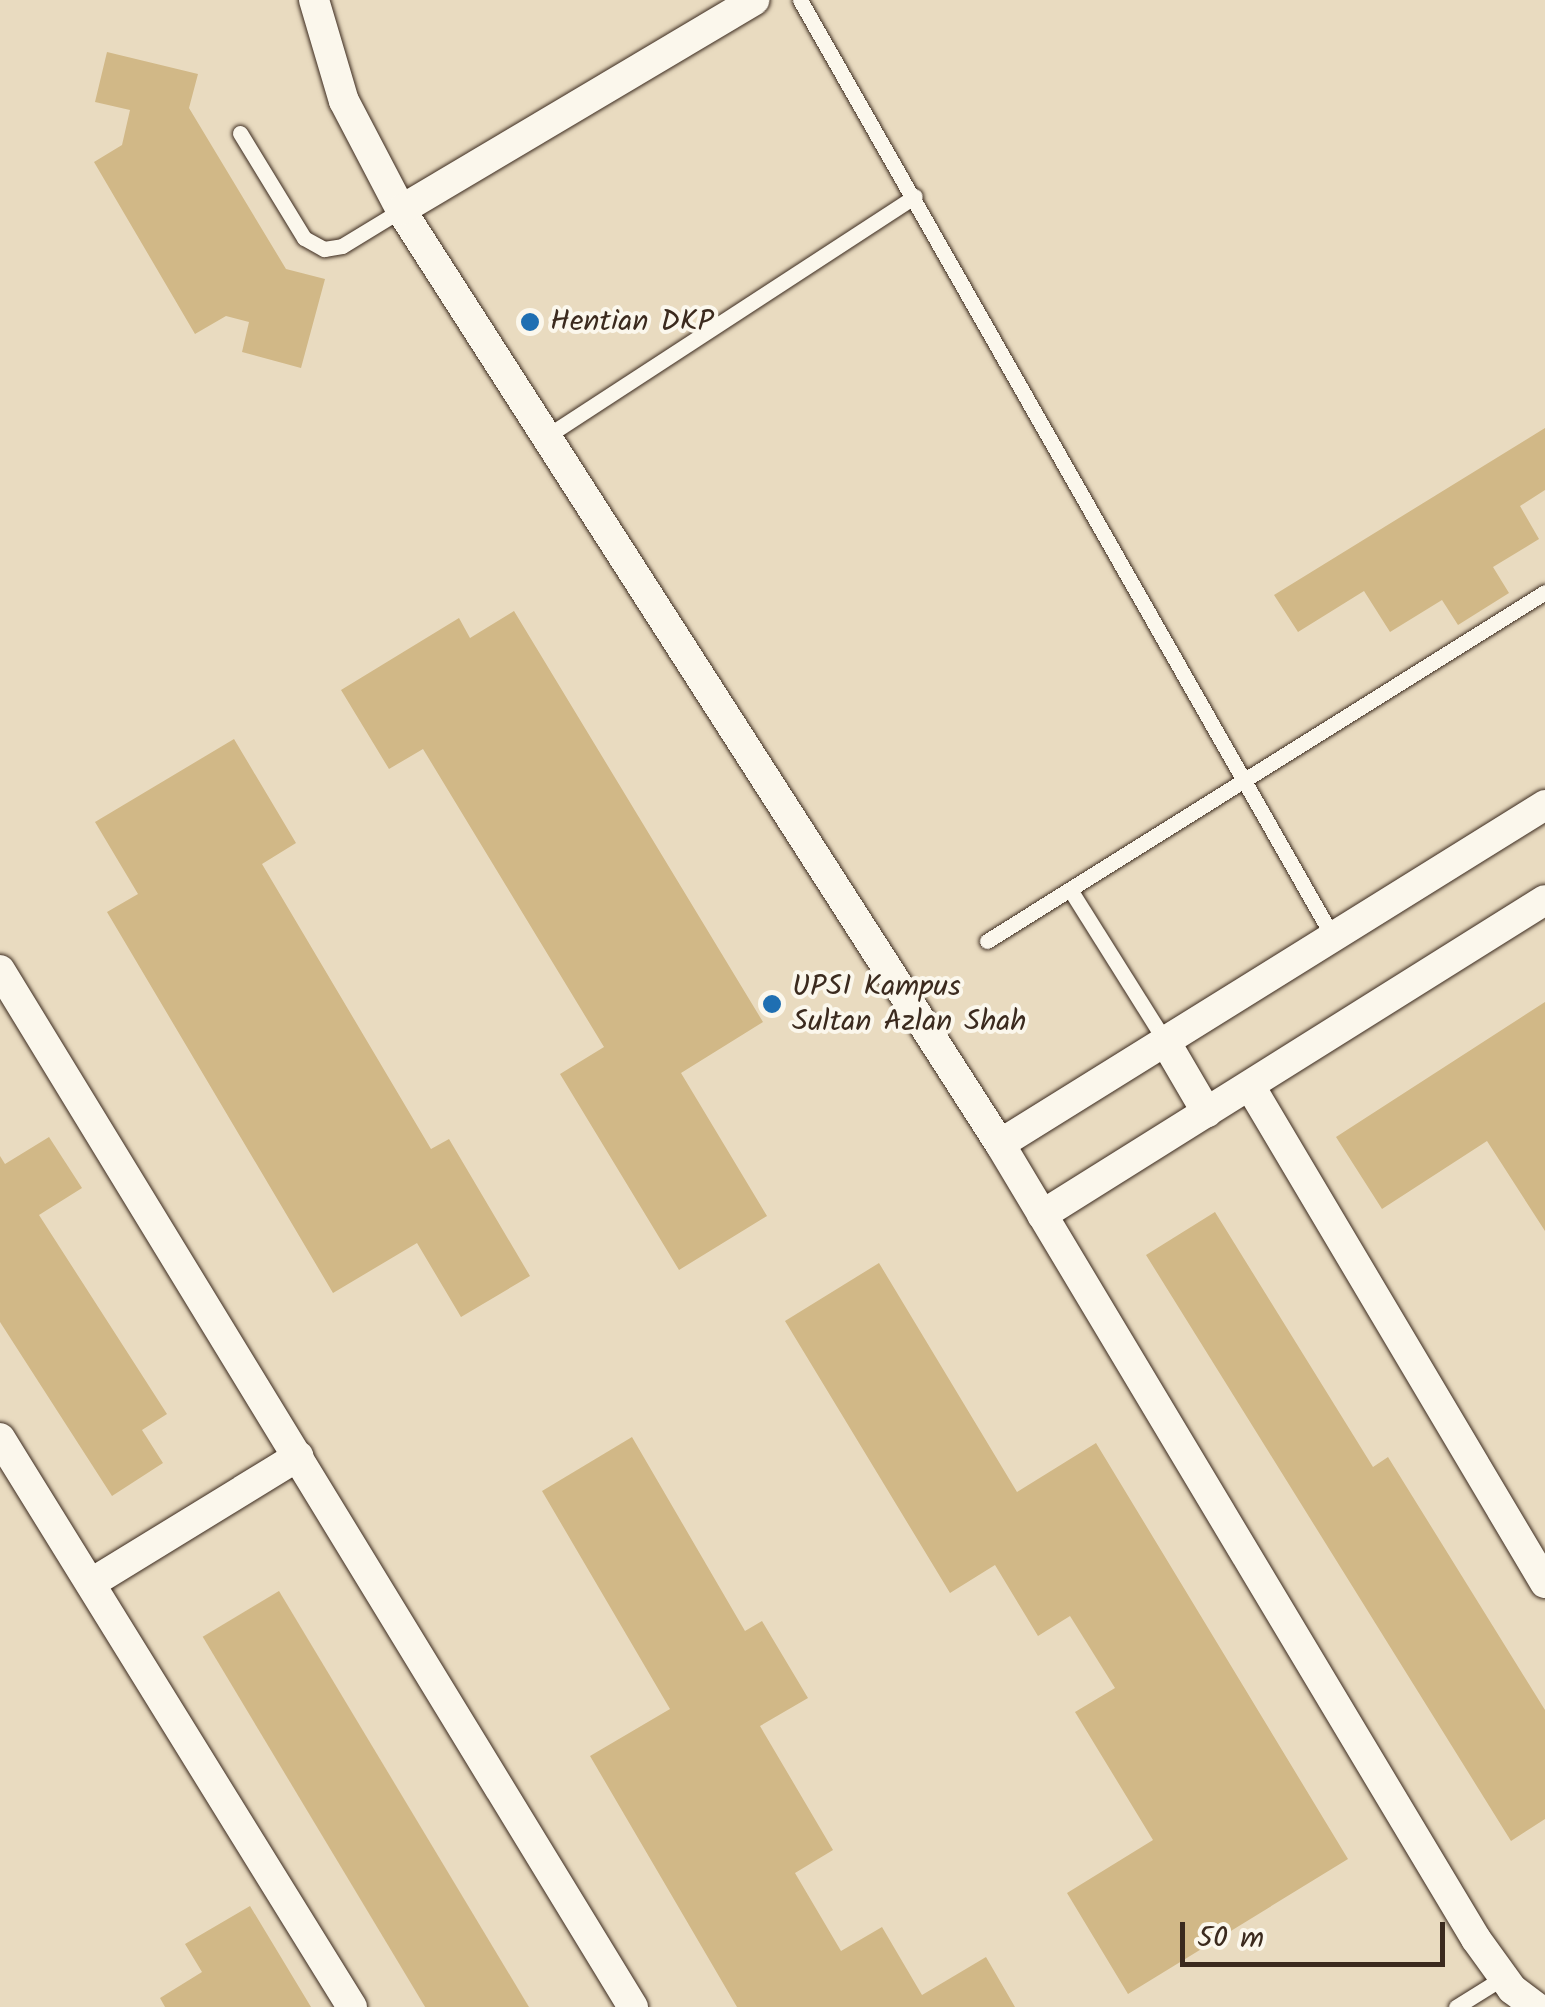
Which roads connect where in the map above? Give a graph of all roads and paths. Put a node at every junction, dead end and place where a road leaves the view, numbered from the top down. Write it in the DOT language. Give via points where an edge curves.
graph roads {
  1 [pos="314,0"];
  2 [pos="754,0"];
  3 [pos="800,0"];
  4 [pos="240,134"];
  5 [pos="915,196"];
  6 [pos="400,210"];
  7 [pos="546,436"];
  8 [pos="1545,592"];
  9 [pos="1241,784"];
  10 [pos="1545,806"];
  11 [pos="1071,891"];
  12 [pos="1545,900"];
  13 [pos="1334,936"];
  14 [pos="987,941"];
  15 [pos="0,970"];
  16 [pos="1165,1042"];
  17 [pos="1250,1086"];
  18 [pos="1207,1113"];
  19 [pos="1000,1144"];
  20 [pos="1042,1215"];
  21 [pos="0,1438"];
  22 [pos="299,1456"];
  23 [pos="93,1582"];
  24 [pos="1545,1584"];
  25 [pos="1504,1978"];
  26 [pos="352,2007"];
  27 [pos="633,2007"];
  28 [pos="1456,2007"];
  29 [pos="1536,2007"];
  1 -- 6 [label="street" via="344,101"];
  2 -- 6 [label="street"];
  3 -- 5 [label="lane"];
  4 -- 6 [label="lane" via="304,238 324,249 342,246"];
  5 -- 7 [label="lane"];
  5 -- 9 [label="lane"];
  6 -- 7 [label="street"];
  7 -- 19 [label="street"];
  8 -- 9 [label="lane"];
  9 -- 11 [label="lane"];
  9 -- 13 [label="lane"];
  10 -- 13 [label="street"];
  11 -- 14 [label="lane"];
  11 -- 16 [label="lane"];
  12 -- 17 [label="street"];
  13 -- 16 [label="street"];
  15 -- 22 [label="street"];
  16 -- 18 [label="street"];
  16 -- 19 [label="street"];
  17 -- 18 [label="street"];
  17 -- 24 [label="street"];
  18 -- 20 [label="street"];
  19 -- 20 [label="street"];
  20 -- 25 [label="street"];
  21 -- 23 [label="street"];
  22 -- 23 [label="street"];
  22 -- 27 [label="street"];
  23 -- 26 [label="street"];
  25 -- 28 [label="lane"];
  25 -- 29 [label="street"];
}
